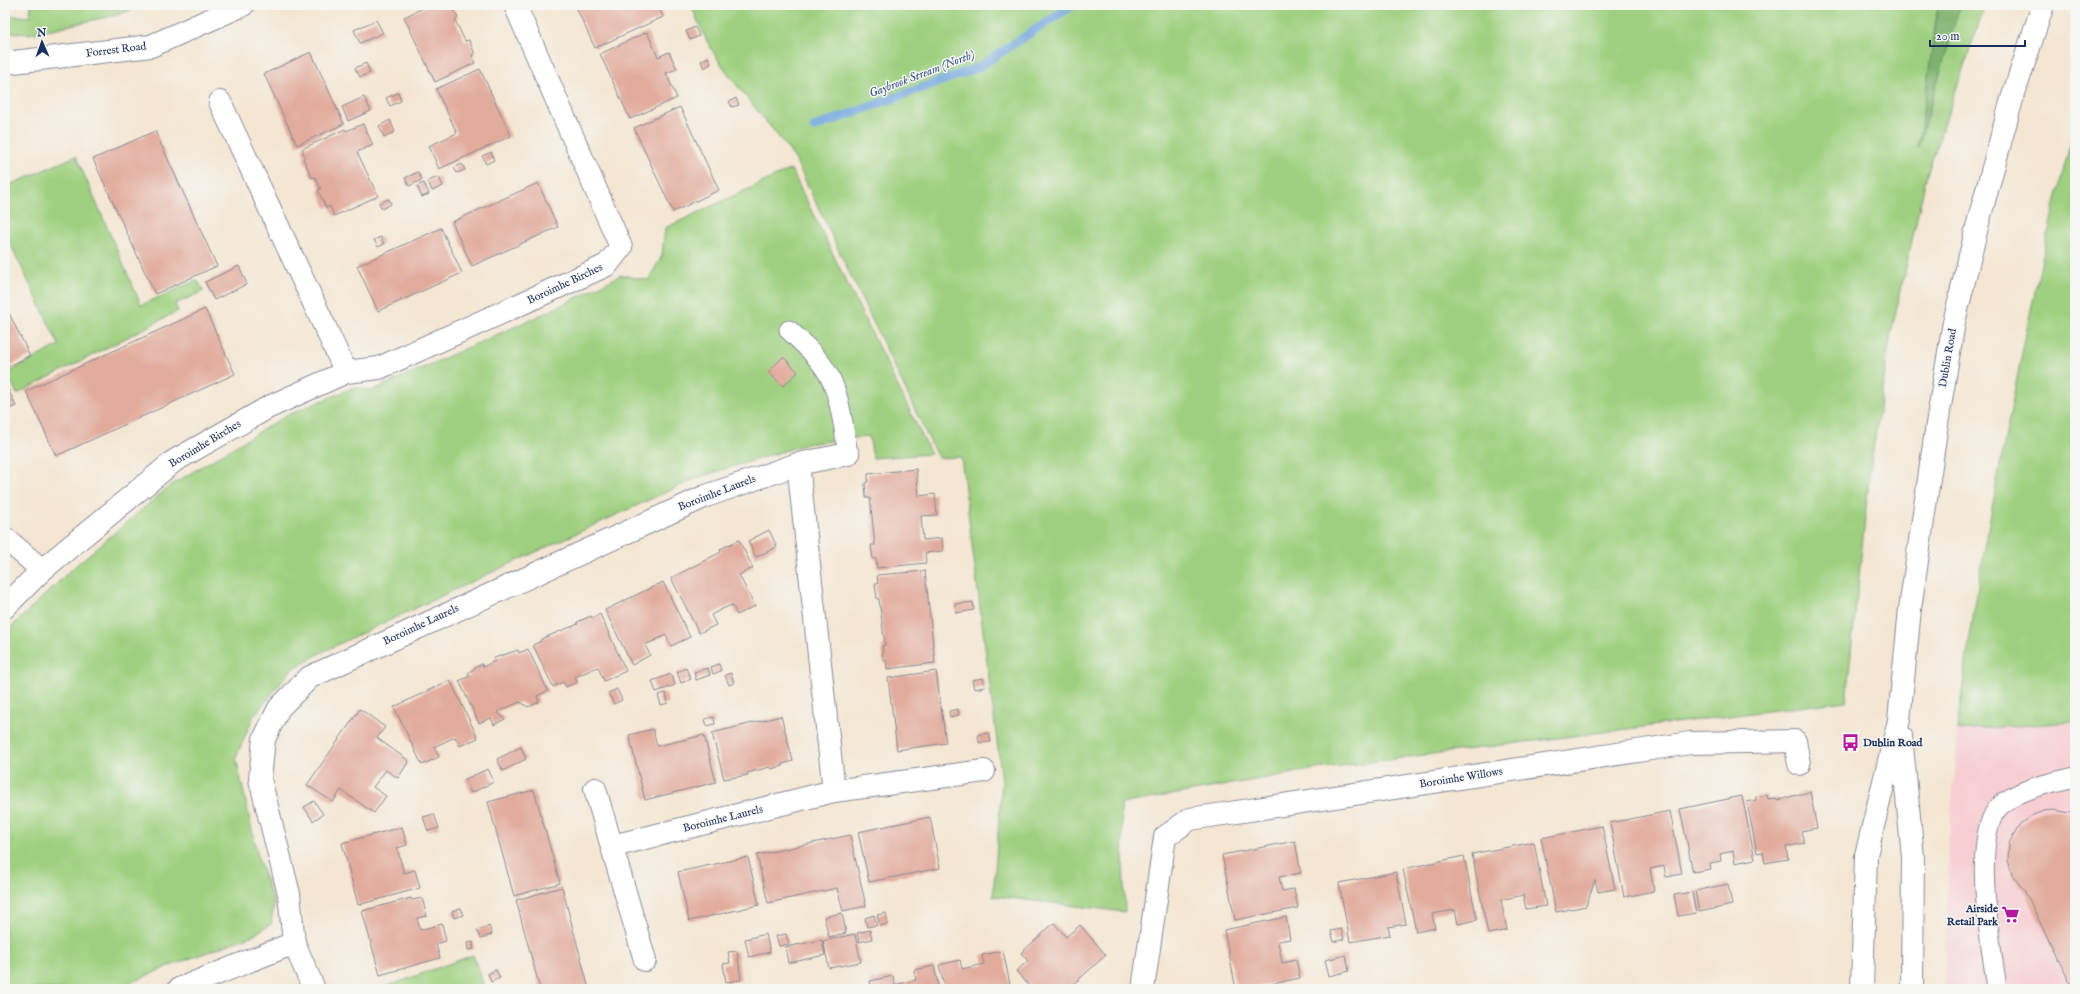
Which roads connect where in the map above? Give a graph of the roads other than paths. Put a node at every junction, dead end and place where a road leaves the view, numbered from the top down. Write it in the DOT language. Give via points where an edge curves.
graph roads {
  1 [pos="243,5"];
  2 [pos="515,5"];
  3 [pos="2044,5"];
  4 [pos="5,63"];
  5 [pos="220,102"];
  6 [pos="789,330"];
  7 [pos="346,372"];
  8 [pos="848,454"];
  9 [pos="798,464"];
  10 [pos="5,538"];
  11 [pos="42,570"];
  12 [pos="5,607"];
  13 [pos="1899,720"];
  14 [pos="1799,764"];
  15 [pos="984,771"];
  16 [pos="2075,777"];
  17 [pos="595,789"];
  18 [pos="834,791"];
  19 [pos="613,846"];
  20 [pos="294,944"];
  21 [pos="645,960"];
  22 [pos="179,989"];
  23 [pos="314,989"];
  24 [pos="1144,989"];
  25 [pos="1862,989"];
  26 [pos="1912,989"];
  27 [pos="1997,989"];
  1 -- 4 [label="street, Forrest Road" via="151,46"];
  2 -- 7 [label="street, Boroimhe Birches" via="621,247 607,264 510,310 379,368"];
  3 -- 13 [label="street, Dublin Road" via="2012,99 1954,322 1910,609"];
  5 -- 7 [label="street"];
  6 -- 8 [label="lane" via="814,354 833,383 842,414"];
  7 -- 11 [label="street, Boroimhe Birches" via="269,407 174,461"];
  8 -- 9 [label="street, Boroimhe Laurels"];
  9 -- 18 [label="street"];
  9 -- 20 [label="street, Boroimhe Laurels" via="706,496 310,677 279,708 264,739 260,779 289,894"];
  10 -- 11 [label="street"];
  11 -- 12 [label="street, Boroimhe Birches"];
  13 -- 25 [label="street, Dublin Road" via="1866,855"];
  13 -- 26 [label="street, Dublin Road" via="1913,857"];
  14 -- 24 [label="street, Boroimhe Willows" via="1795,741 1690,743 1190,819 1166,837"];
  15 -- 18 [label="street, Boroimhe Laurels"];
  16 -- 27 [label="lane" via="2022,792 2001,805 1992,818 1986,836 1985,889"];
  17 -- 19 [label="street"];
  18 -- 19 [label="street, Boroimhe Laurels"];
  19 -- 21 [label="street"];
  20 -- 22 [label="street"];
  20 -- 23 [label="street, Boroimhe Laurels"];
}
